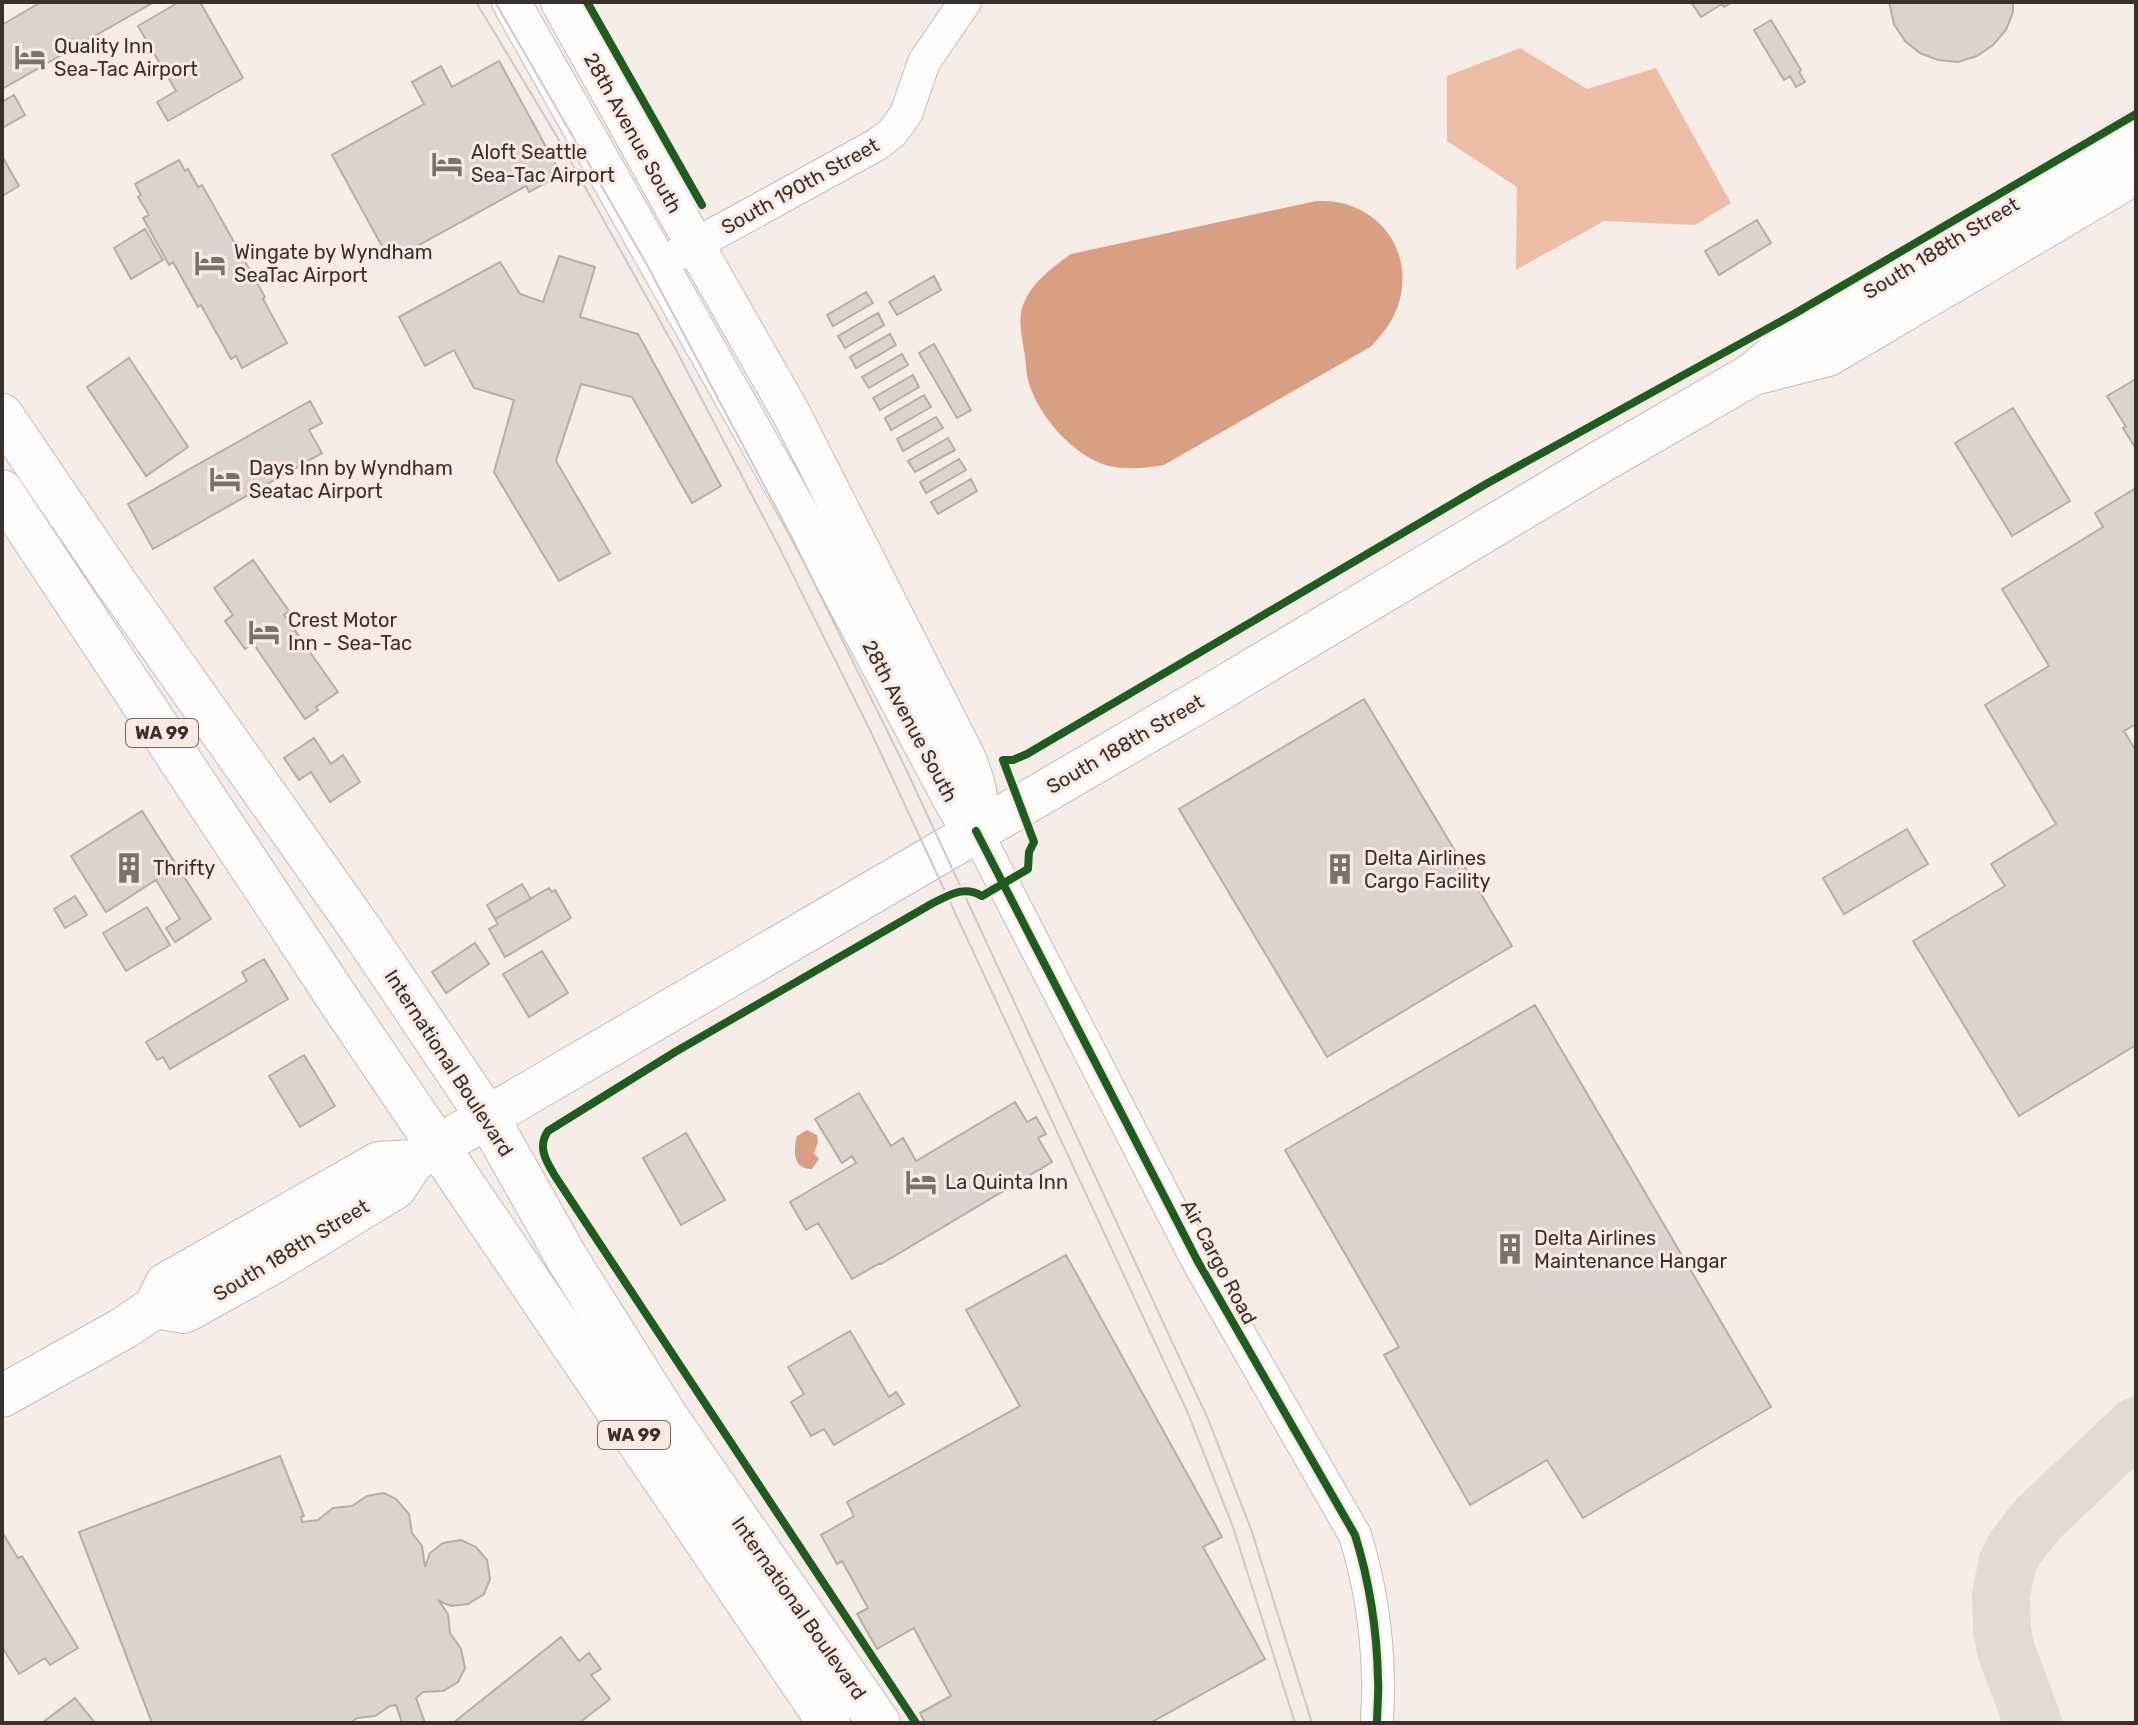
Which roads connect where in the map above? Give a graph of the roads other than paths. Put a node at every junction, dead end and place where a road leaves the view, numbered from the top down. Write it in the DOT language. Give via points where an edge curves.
graph roads {
  1 [pos="511,2"];
  2 [pos="560,2"];
  3 [pos="965,2"];
  4 [pos="2136,132"];
  5 [pos="2136,173"];
  6 [pos="695,245"];
  7 [pos="658,265"];
  8 [pos="1753,374"];
  9 [pos="2,415"];
  10 [pos="2,491"];
  11 [pos="126,597"];
  12 [pos="146,708"];
  13 [pos="255,779"];
  14 [pos="976,831"];
  15 [pos="488,1118"];
  16 [pos="426,1154"];
  17 [pos="2,1396"];
  18 [pos="829,1723"];
  19 [pos="879,1723"];
  20 [pos="1377,1723"];
  1 -- 7 [label="main road, 28th Avenue South"];
  2 -- 6 [label="main road, 28th Avenue South"];
  3 -- 6 [label="street, South 190th Street" via="924,62 906,114 892,133"];
  4 -- 8 [label="main road, South 188th Street" via="1810,325"];
  5 -- 8 [label="main road, South 188th Street" via="1828,355"];
  6 -- 7 [label="street, South 190th Street"];
  6 -- 14 [label="main road, 28th Avenue South" via="799,427 967,759 979,797"];
  7 -- 14 [label="main road, 28th Avenue South" via="954,803"];
  8 -- 14 [label="main road, South 188th Street"];
  9 -- 11 [label="main road, International Boulevard / WA 99"];
  10 -- 12 [label="main road, International Boulevard / WA 99"];
  11 -- 12 [label="main road" via="128,641 152,677 153,695"];
  11 -- 13 [label="main road, International Boulevard / WA 99"];
  12 -- 13 [label="main road" via="163,702 174,705 214,762"];
  12 -- 16 [label="main road, International Boulevard / WA 99"];
  13 -- 15 [label="main road, International Boulevard / WA 99"];
  14 -- 15 [label="main road, South 188th Street"];
  14 -- 20 [label="street, Air Cargo Road" via="1197,1260 1355,1535 1372,1616"];
  15 -- 16 [label="main road, South 188th Street"];
  15 -- 19 [label="main road, International Boulevard / WA 99" via="568,1260 667,1417"];
  16 -- 17 [label="main road, South 188th Street" via="395,1188 274,1262 184,1312 155,1307"];
  16 -- 18 [label="main road, International Boulevard / WA 99"];
}
